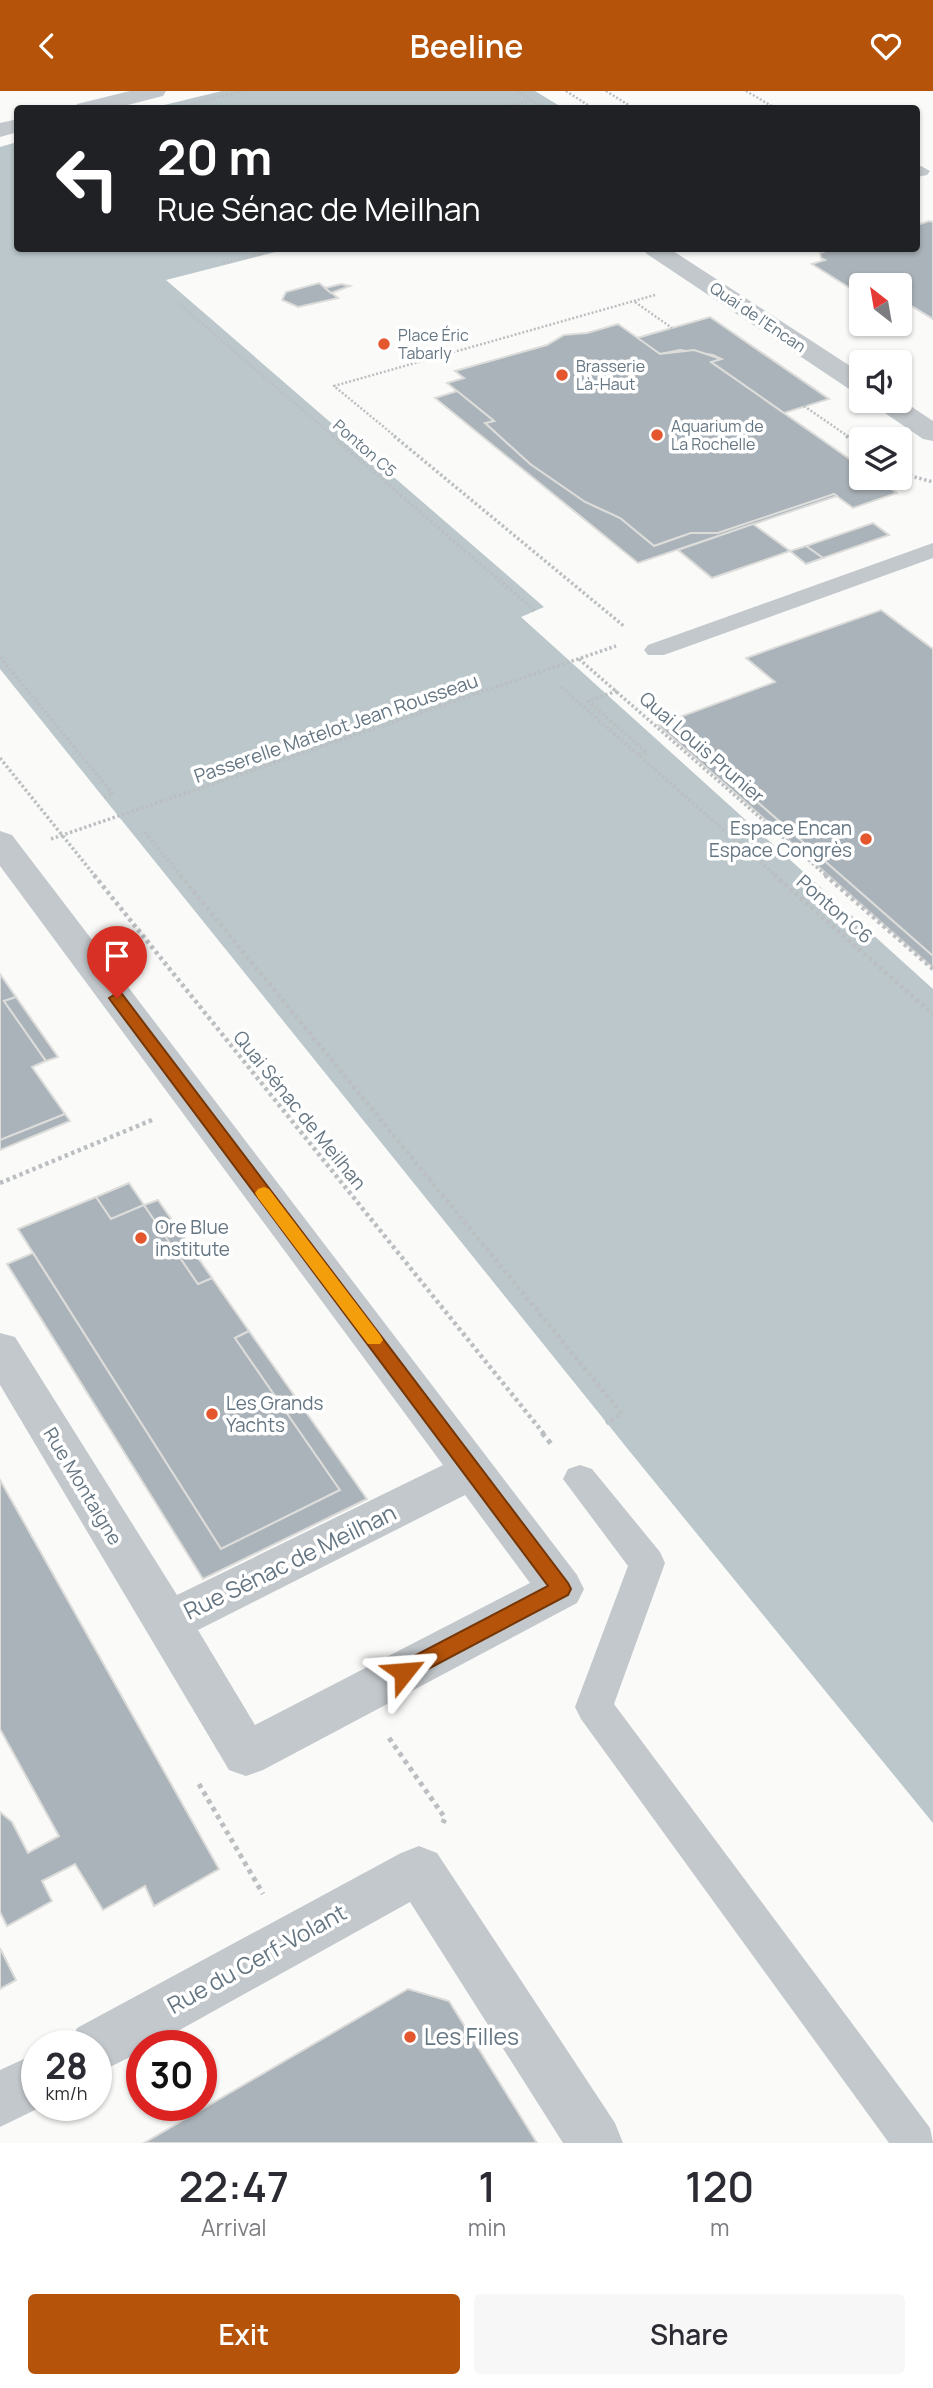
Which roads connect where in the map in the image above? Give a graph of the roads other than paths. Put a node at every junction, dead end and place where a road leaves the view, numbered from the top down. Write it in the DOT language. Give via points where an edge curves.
graph roads {
  1 [pos="155,91"];
  2 [pos="101,105"];
  3 [pos="660,252"];
  4 [pos="849,377"];
  5 [pos="903,413"];
  6 [pos="933,433"];
  7 [pos="933,549"];
  8 [pos="656,650"];
  9 [pos="0,842"];
  10 [pos="0,1349"];
  11 [pos="473,1471"];
  12 [pos="580,1479"];
  13 [pos="167,1622"];
  14 [pos="112,2038"];
  15 [pos="21,2089"];
  16 [pos="0,2100"];
  17 [pos="594,2143"];
  18 [pos="915,2143"];
  1 -- 2 [label="street"];
  3 -- 4 [label="street, Quai de l'Encan"];
  5 -- 6 [label="street"];
  7 -- 8 [label="lane"];
  9 -- 11 [label="street, Rue Sénac de Meilhan"];
  10 -- 13 [label="street, Rue Montaigne"];
  11 -- 13 [label="street, Rue Sénac de Meilhan"];
  11 -- 13 [label="street, Rue Sénac de Meilhan" via="561,1589 246,1754"];
  12 -- 18 [label="lane" via="647,1563 594,1707"];
  14 -- 17 [label="street, Rue du Cerf-Volant" via="419,1870"];
  15 -- 16 [label="street"];
}
